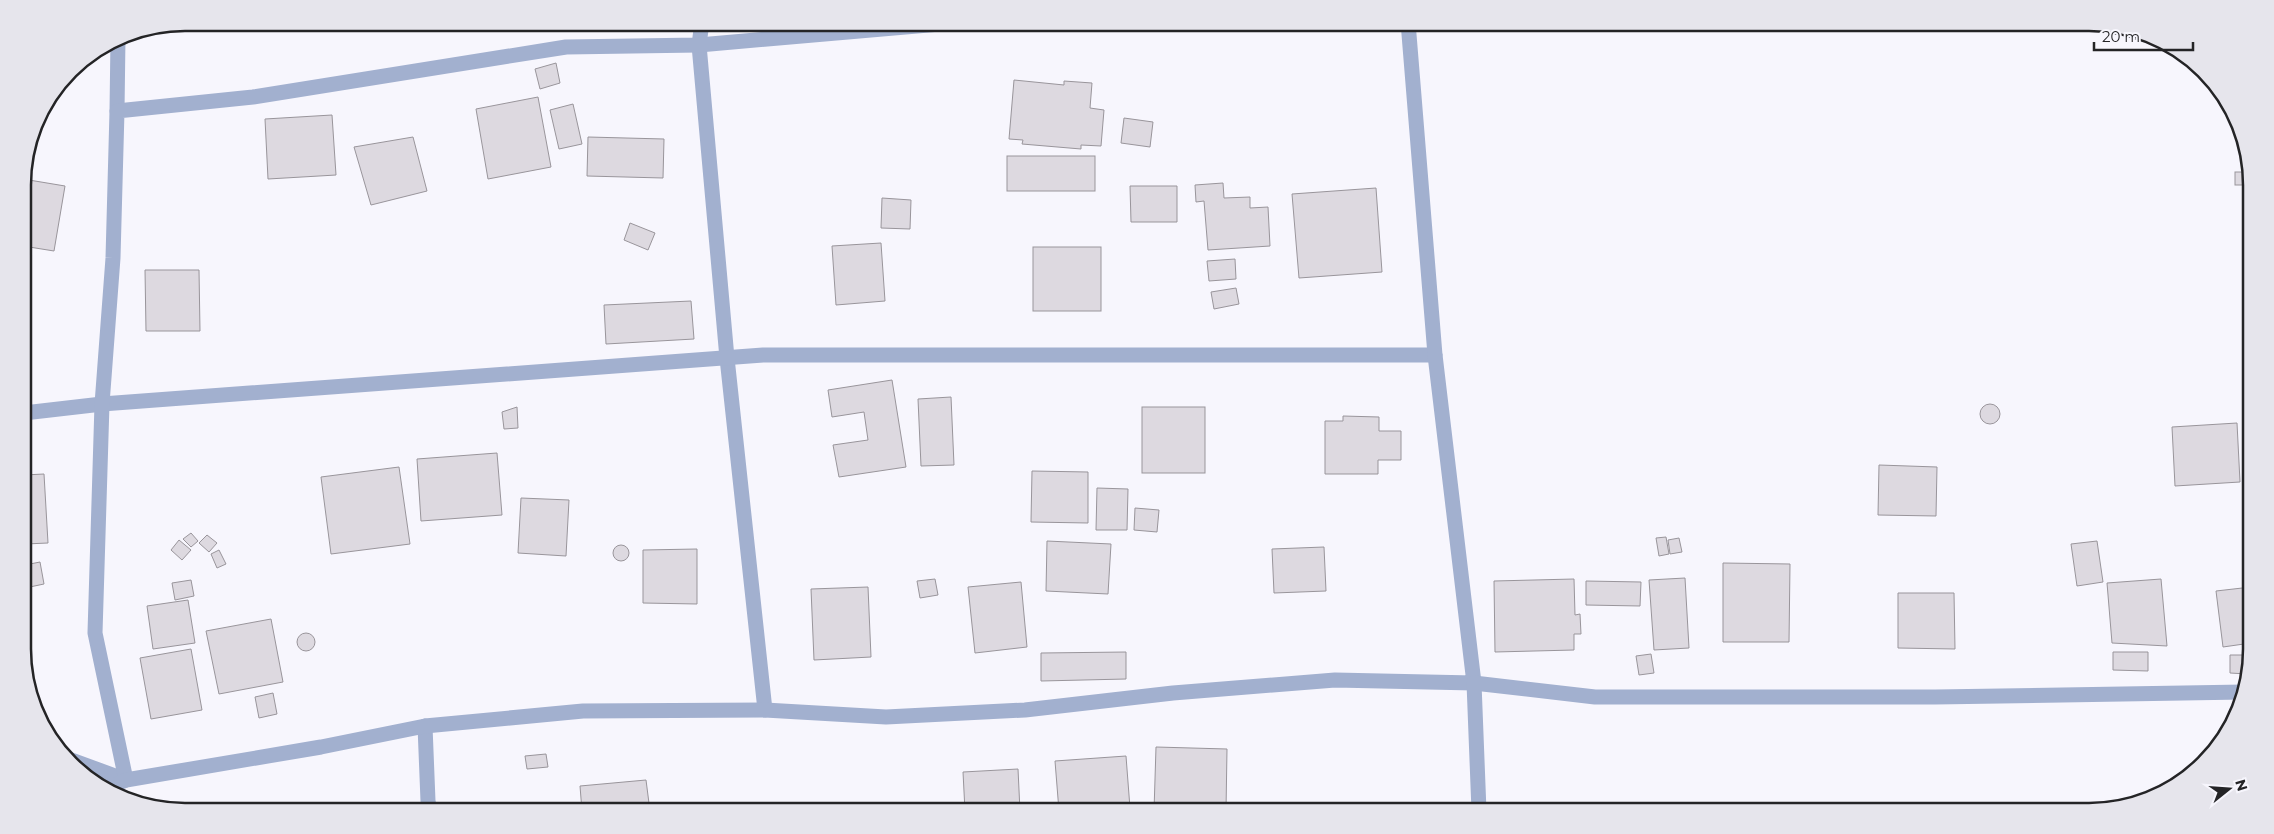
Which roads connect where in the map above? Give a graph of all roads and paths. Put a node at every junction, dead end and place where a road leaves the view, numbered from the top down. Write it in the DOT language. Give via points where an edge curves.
graph roads {
  1 [pos="701,31"];
  2 [pos="860,31"];
  3 [pos="1409,31"];
  4 [pos="699,45"];
  5 [pos="118,47"];
  6 [pos="117,111"];
  7 [pos="1435,355"];
  8 [pos="727,358"];
  9 [pos="102,404"];
  10 [pos="31,412"];
  11 [pos="1474,683"];
  12 [pos="2237,692"];
  13 [pos="765,710"];
  14 [pos="425,726"];
  15 [pos="85,765"];
  16 [pos="126,780"];
  17 [pos="114,785"];
  18 [pos="1479,802"];
  19 [pos="428,803"];
  1 -- 4 [label="street"];
  2 -- 4 [label="street"];
  3 -- 7 [label="street"];
  4 -- 6 [label="street" via="566,47 253,98"];
  4 -- 8 [label="street"];
  5 -- 6 [label="street"];
  6 -- 9 [label="street" via="113,258"];
  7 -- 8 [label="street"];
  7 -- 11 [label="street"];
  8 -- 9 [label="street"];
  8 -- 13 [label="street"];
  9 -- 10 [label="street"];
  9 -- 16 [label="street" via="95,633"];
  11 -- 12 [label="street" via="1595,696 1934,697"];
  11 -- 13 [label="street" via="1334,680 1173,693 1026,710 886,717"];
  11 -- 18 [label="street"];
  13 -- 14 [label="street" via="583,711"];
  14 -- 16 [label="street"];
  14 -- 19 [label="street"];
  15 -- 16 [label="street"];
  16 -- 17 [label="street"];
}
